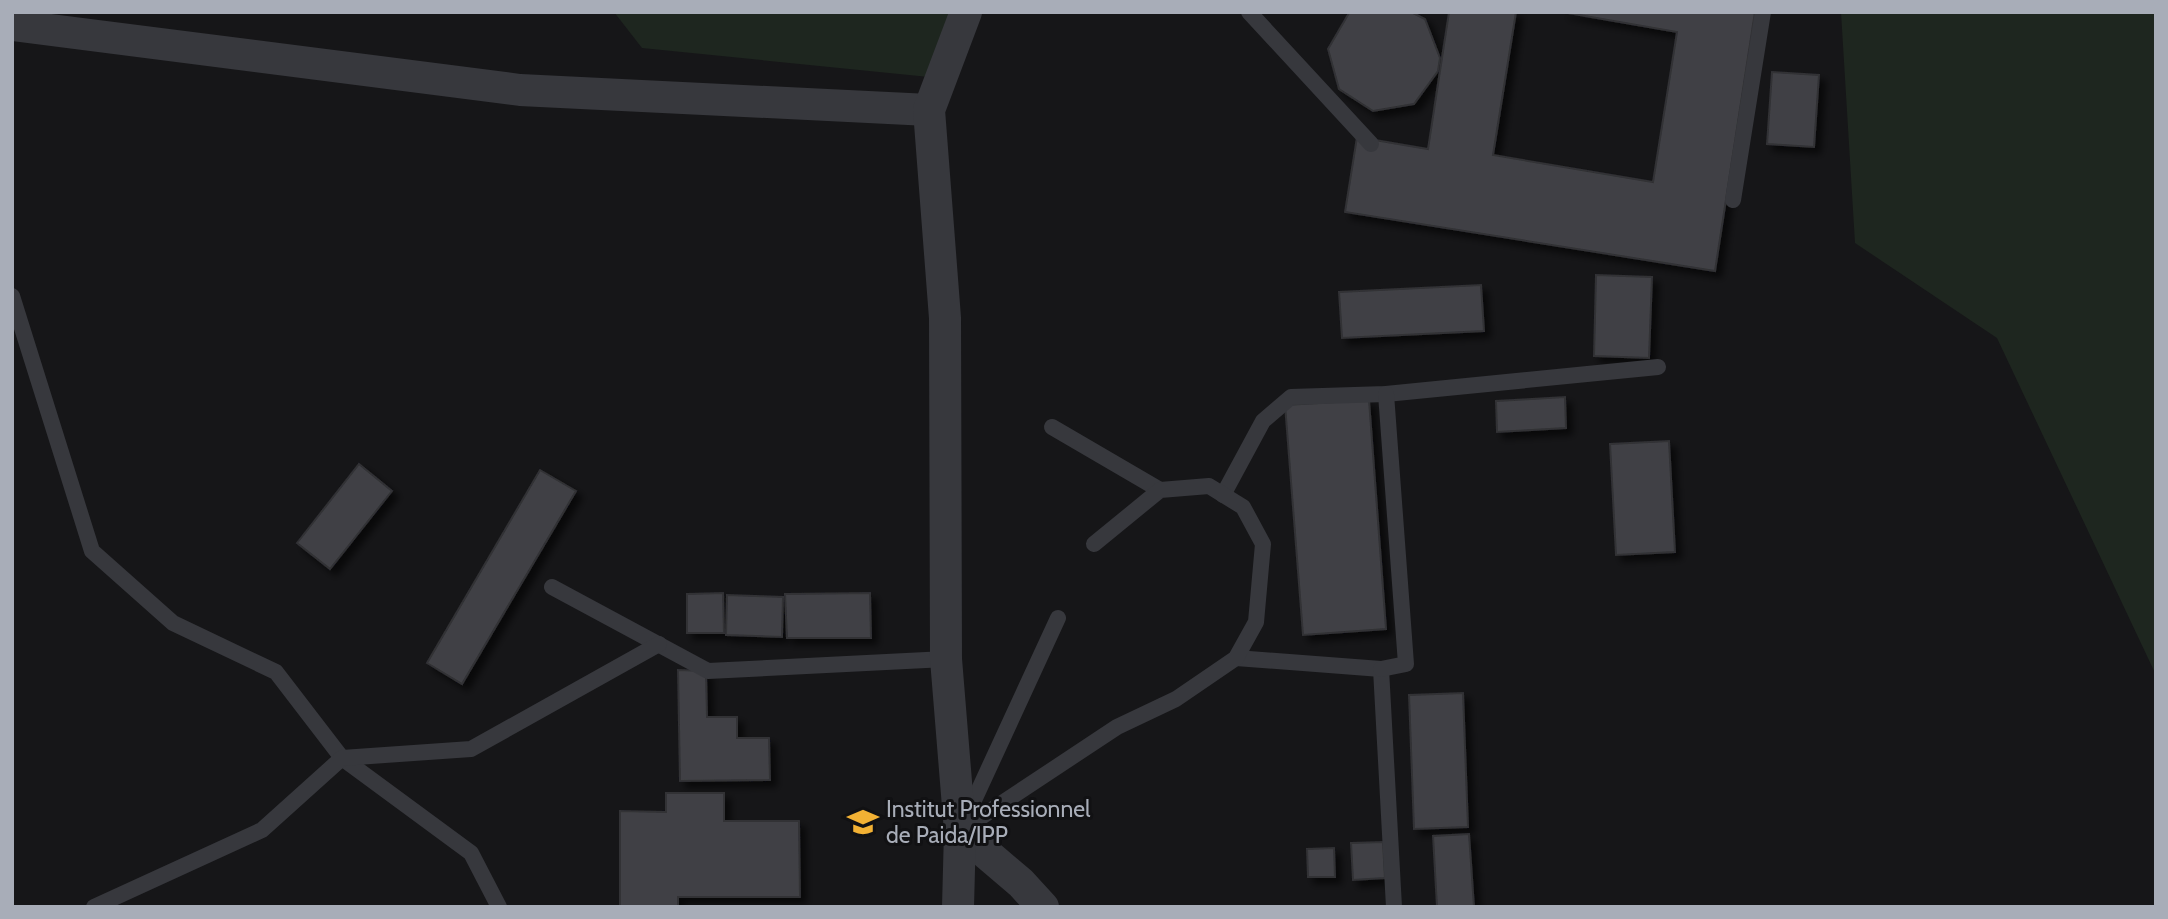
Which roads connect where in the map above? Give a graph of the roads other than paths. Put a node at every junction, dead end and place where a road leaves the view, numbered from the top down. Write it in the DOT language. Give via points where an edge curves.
graph roads {
  1 [pos="967,12"];
  2 [pos="1249,12"];
  3 [pos="1763,12"];
  4 [pos="12,25"];
  5 [pos="929,110"];
  6 [pos="1370,144"];
  7 [pos="1733,200"];
  8 [pos="12,296"];
  9 [pos="1658,367"];
  10 [pos="1386,394"];
  11 [pos="1052,427"];
  12 [pos="1160,490"];
  13 [pos="1223,495"];
  14 [pos="1094,544"];
  15 [pos="552,587"];
  16 [pos="1058,618"];
  17 [pos="659,644"];
  18 [pos="1236,658"];
  19 [pos="946,659"];
  20 [pos="1381,669"];
  21 [pos="342,758"];
  22 [pos="960,831"];
  23 [pos="94,907"];
  24 [pos="499,907"];
  25 [pos="958,907"];
  26 [pos="1043,907"];
  27 [pos="1394,907"];
  1 -- 5 [label="street"];
  2 -- 6 [label="lane"];
  3 -- 7 [label="lane"];
  4 -- 5 [label="street" via="520,90"];
  5 -- 19 [label="street" via="945,318"];
  8 -- 21 [label="lane" via="92,551 173,623 276,672"];
  9 -- 10 [label="lane"];
  10 -- 13 [label="lane" via="1290,397 1263,421"];
  10 -- 20 [label="lane" via="1406,664"];
  11 -- 12 [label="lane"];
  12 -- 13 [label="lane" via="1209,486"];
  12 -- 14 [label="lane"];
  13 -- 18 [label="lane" via="1243,507 1263,544 1256,622"];
  15 -- 17 [label="lane"];
  16 -- 22 [label="lane"];
  17 -- 19 [label="lane" via="708,671"];
  17 -- 21 [label="lane" via="471,749"];
  18 -- 20 [label="lane"];
  18 -- 22 [label="lane" via="1176,699 1117,727"];
  19 -- 22 [label="street"];
  20 -- 27 [label="lane"];
  21 -- 23 [label="lane" via="262,830"];
  21 -- 24 [label="lane" via="471,853"];
  22 -- 25 [label="street"];
  22 -- 26 [label="street"];
}
